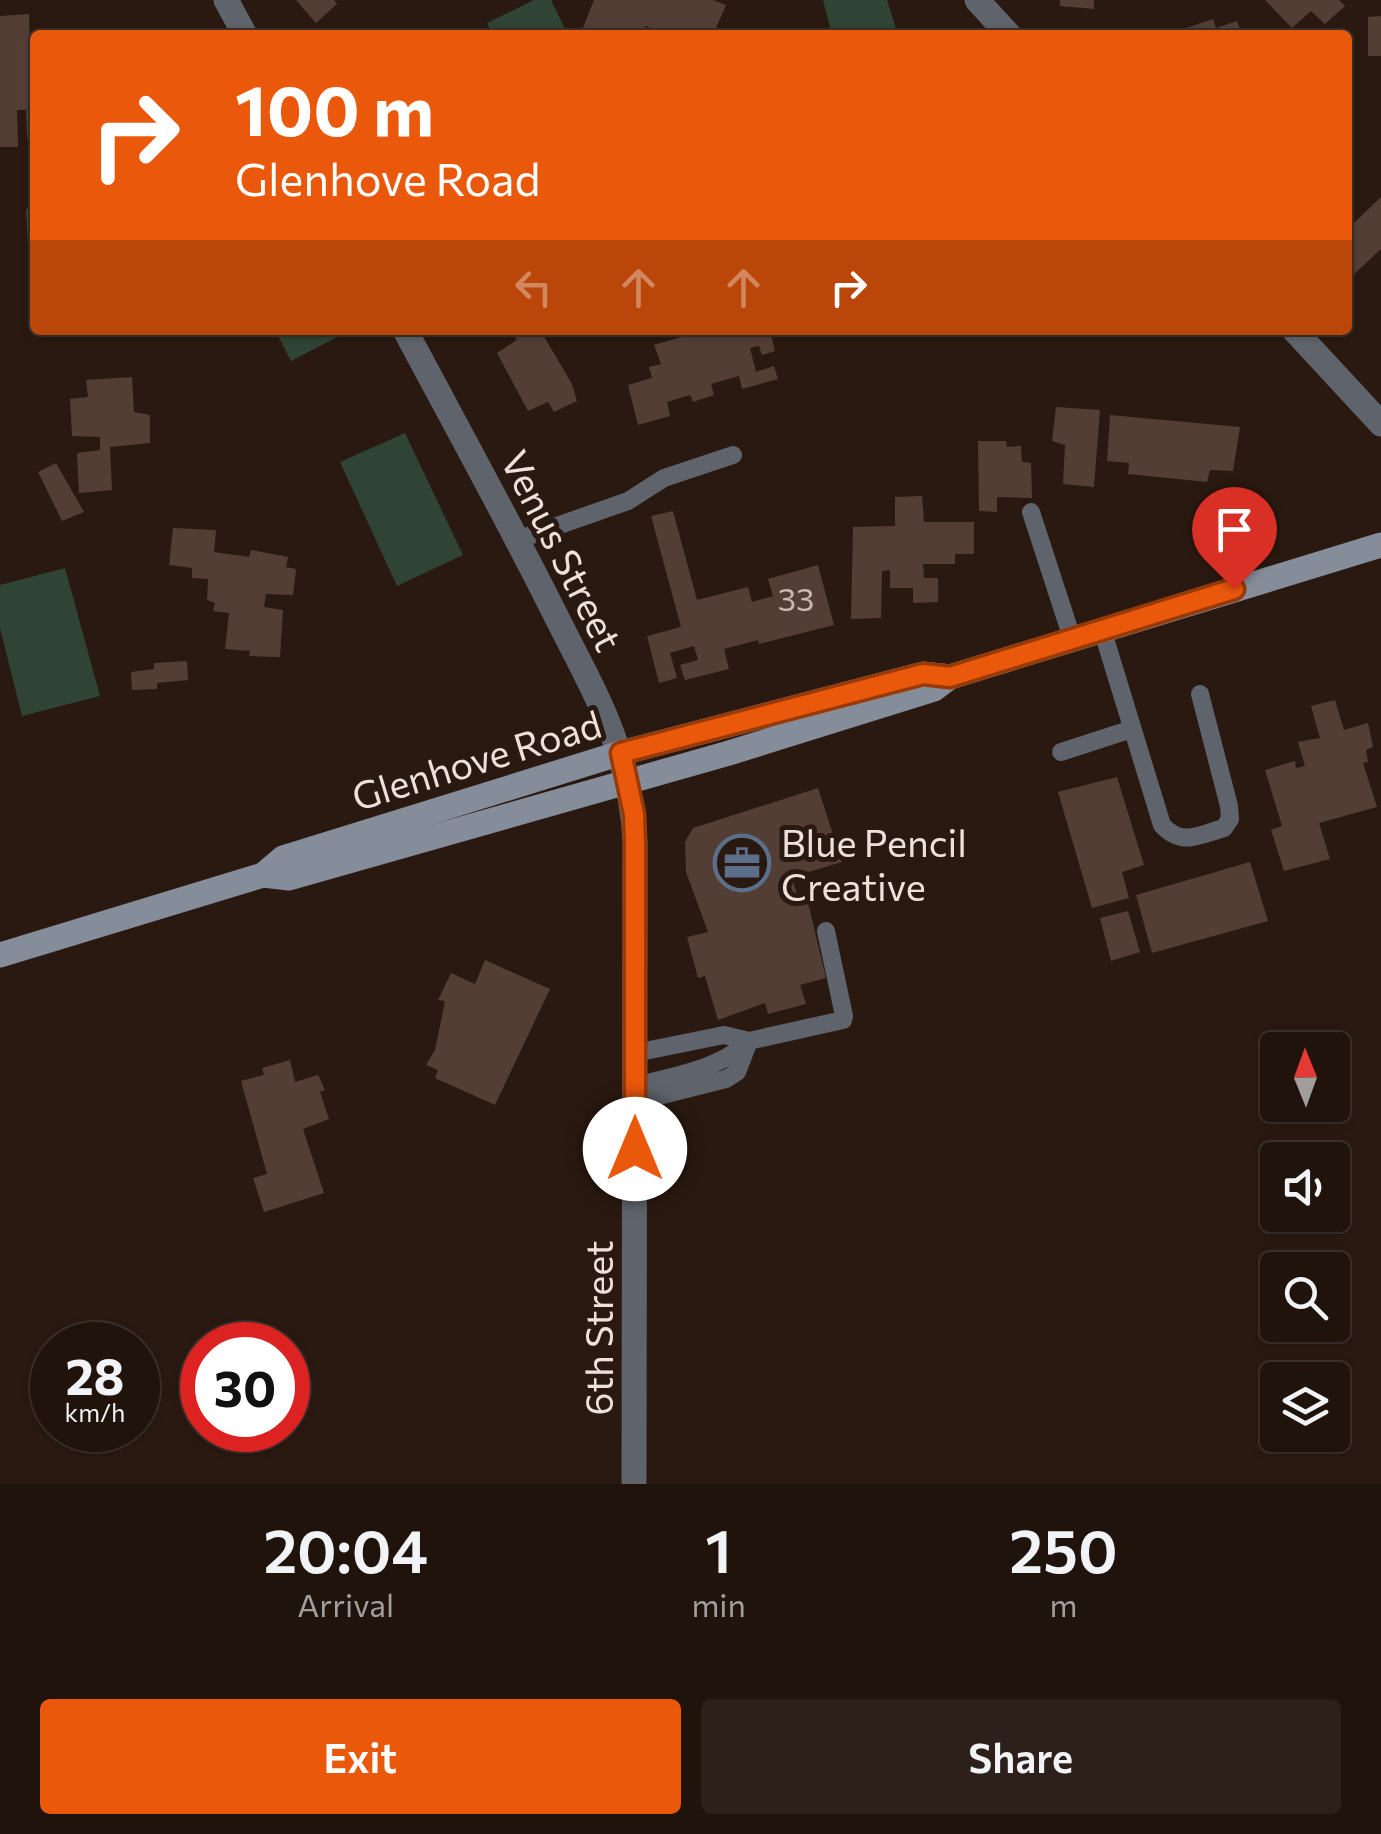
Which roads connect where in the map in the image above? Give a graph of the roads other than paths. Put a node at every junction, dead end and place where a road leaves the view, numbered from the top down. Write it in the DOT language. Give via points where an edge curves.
graph roads {
  1 [pos="226,0"];
  2 [pos="976,0"];
  3 [pos="242,30"];
  4 [pos="1004,30"];
  5 [pos="407,335"];
  6 [pos="1299,335"];
  7 [pos="1381,424"];
  8 [pos="733,454"];
  9 [pos="1030,512"];
  10 [pos="517,540"];
  11 [pos="1381,545"];
  12 [pos="1102,629"];
  13 [pos="1072,638"];
  14 [pos="950,677"];
  15 [pos="1200,694"];
  16 [pos="1132,728"];
  17 [pos="1061,752"];
  18 [pos="621,753"];
  19 [pos="628,781"];
  20 [pos="263,875"];
  21 [pos="826,931"];
  22 [pos="0,954"];
  23 [pos="749,1041"];
  24 [pos="635,1053"];
  25 [pos="635,1100"];
  26 [pos="634,1484"];
  1 -- 3 [label="street"];
  2 -- 4 [label="street"];
  5 -- 10 [label="street, Venus Street"];
  6 -- 7 [label="street"];
  8 -- 10 [label="lane"];
  9 -- 13 [label="lane"];
  10 -- 18 [label="street, Venus Street"];
  11 -- 12 [label="main road, Glenhove Road"];
  12 -- 13 [label="main road, Glenhove Road"];
  12 -- 16 [label="lane"];
  13 -- 14 [label="main road, Glenhove Road"];
  14 -- 18 [label="main road, Glenhove Road" via="923,674"];
  14 -- 19 [label="main road, Glenhove Road" via="934,689"];
  15 -- 16 [label="lane" via="1229,806 1224,828 1172,836 1162,825"];
  16 -- 17 [label="lane"];
  18 -- 19 [label="street, Venus Street"];
  18 -- 20 [label="main road, Glenhove Road" via="283,858"];
  19 -- 20 [label="main road, Glenhove Road" via="289,878"];
  19 -- 24 [label="street, Venus Street" via="635,842"];
  20 -- 22 [label="main road, Glenhove Road"];
  21 -- 23 [label="lane" via="844,1018"];
  23 -- 24 [label="lane" via="724,1034"];
  23 -- 25 [label="lane" via="729,1058"];
  24 -- 25 [label="street, Venus Street"];
  25 -- 26 [label="street, 6th Street"];
}
